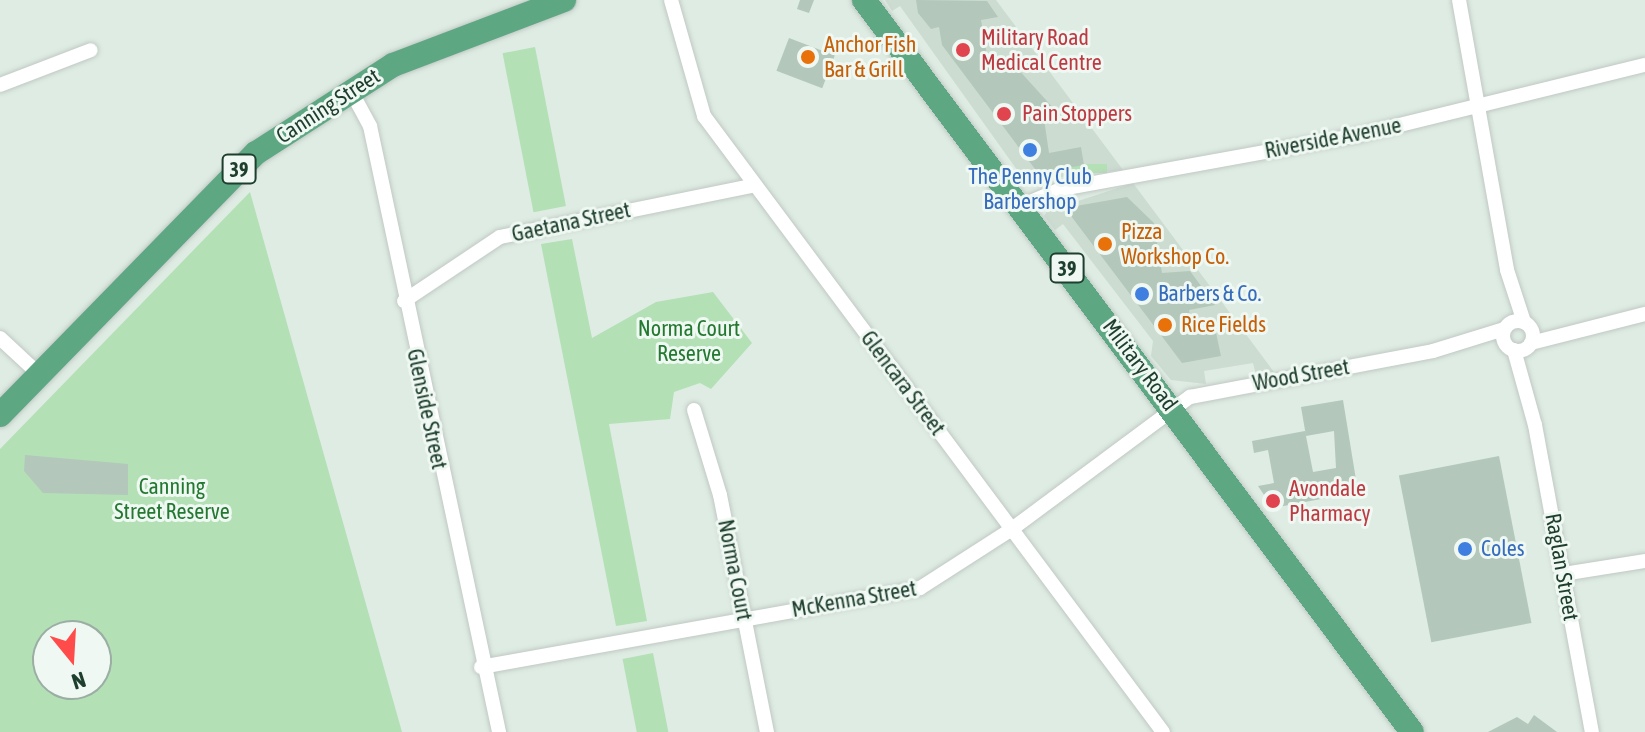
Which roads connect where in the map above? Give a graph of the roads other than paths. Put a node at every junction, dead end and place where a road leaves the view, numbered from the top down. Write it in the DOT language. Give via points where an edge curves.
graph roads {
  1 [pos="564,0"];
  2 [pos="671,0"];
  3 [pos="681,0"];
  4 [pos="864,0"];
  5 [pos="1459,0"];
  6 [pos="538,3"];
  7 [pos="679,17"];
  8 [pos="91,50"];
  9 [pos="1645,65"];
  10 [pos="0,85"];
  11 [pos="350,89"];
  12 [pos="1478,104"];
  13 [pos="755,185"];
  14 [pos="1021,206"];
  15 [pos="1507,270"];
  16 [pos="404,301"];
  17 [pos="1645,314"];
  18 [pos="1595,322"];
  19 [pos="1527,324"];
  20 [pos="1506,327"];
  21 [pos="0,338"];
  22 [pos="1520,347"];
  23 [pos="1433,351"];
  24 [pos="41,376"];
  25 [pos="1174,409"];
  26 [pos="694,410"];
  27 [pos="0,415"];
  28 [pos="1012,529"];
  29 [pos="1645,561"];
  30 [pos="1563,574"];
  31 [pos="744,618"];
  32 [pos="481,667"];
  33 [pos="499,732"];
  34 [pos="767,732"];
  35 [pos="1163,732"];
  36 [pos="1412,732"];
  37 [pos="1592,732"];
  1 -- 6 [label="main road, Canning Street / 39"];
  2 -- 7 [label="street, Glencara Street"];
  3 -- 7 [label="street, Glencara Street"];
  4 -- 14 [label="main road, Military Road / 39"];
  5 -- 12 [label="street"];
  6 -- 11 [label="main road, Canning Street / 39" via="450,38"];
  7 -- 13 [label="street, Glencara Street" via="697,102"];
  8 -- 10 [label="street"];
  9 -- 12 [label="street, Riverside Avenue"];
  11 -- 16 [label="street, Glenside Street" via="370,126"];
  11 -- 24 [label="main road, Canning Street / 39" via="256,153"];
  12 -- 14 [label="street, Riverside Avenue" via="1359,135 1061,189"];
  12 -- 15 [label="street"];
  13 -- 16 [label="street, Gaetana Street" via="511,233"];
  13 -- 28 [label="street, Glencara Street"];
  14 -- 25 [label="main road, Military Road / 39"];
  15 -- 19 [label="street"];
  15 -- 20 [label="street"];
  16 -- 32 [label="street, Glenside Street"];
  17 -- 18 [label="street, Wood Street"];
  18 -- 19 [label="street, Wood Street"];
  18 -- 22 [label="street, Wood Street"];
  19 -- 20 [label="street, Wood Street"];
  19 -- 22 [label="street"];
  20 -- 22 [label="street"];
  20 -- 23 [label="street, Wood Street"];
  21 -- 24 [label="street"];
  22 -- 23 [label="street, Wood Street"];
  22 -- 30 [label="street, Raglan Street"];
  23 -- 25 [label="street, Wood Street" via="1198,394"];
  24 -- 27 [label="main road, Canning Street / 39"];
  25 -- 28 [label="street, McKenna Street"];
  25 -- 36 [label="main road, Military Road / 39"];
  26 -- 31 [label="street, Norma Court"];
  28 -- 31 [label="street, McKenna Street" via="934,583"];
  28 -- 35 [label="street, Glencara Street"];
  29 -- 30 [label="street"];
  30 -- 37 [label="street, Raglan Street"];
  31 -- 32 [label="street, McKenna Street"];
  31 -- 34 [label="street, Norma Court"];
  32 -- 33 [label="street, Glenside Street"];
}
